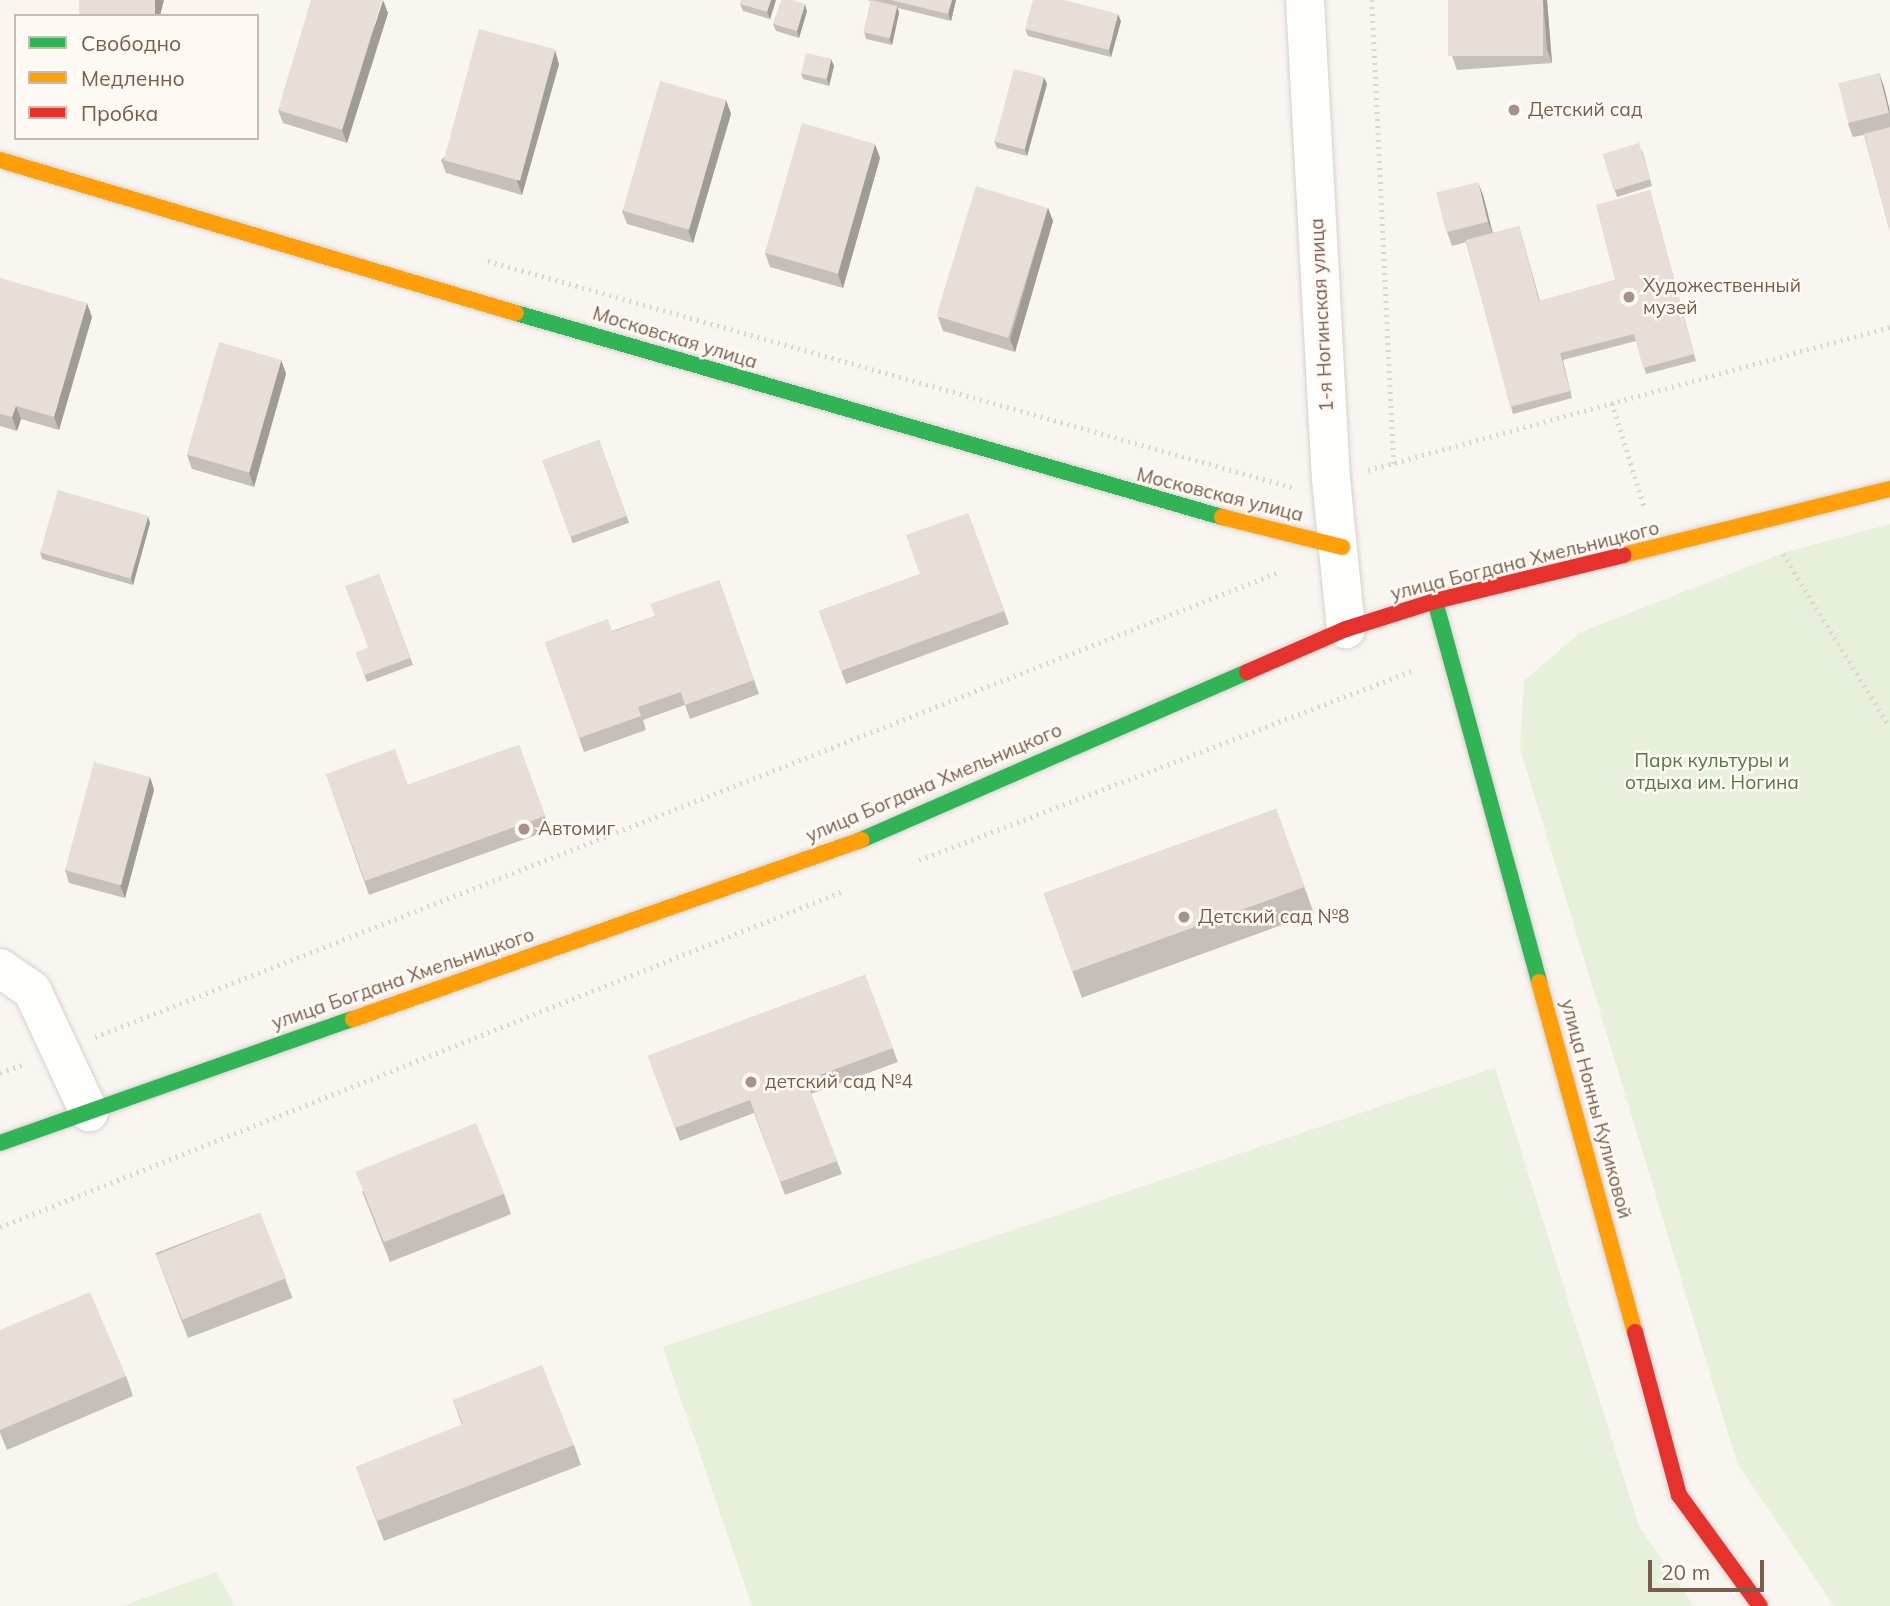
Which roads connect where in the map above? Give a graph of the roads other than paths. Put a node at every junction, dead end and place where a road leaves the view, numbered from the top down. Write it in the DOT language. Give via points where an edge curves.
graph roads {
  1 [pos="1305,0"];
  2 [pos="0,160"];
  3 [pos="1890,489"];
  4 [pos="1342,547"];
  5 [pos="1435,601"];
  6 [pos="1346,629"];
  7 [pos="0,968"];
  8 [pos="89,1112"];
  9 [pos="0,1143"];
  10 [pos="1760,1606"];
  1 -- 4 [label="street, 1-я Ногинская улица" via="1331,478"];
  2 -- 4 [label="street, Московская улица" via="1104,487"];
  3 -- 5 [label="street, улица Богдана Хмельницкого" via="1658,550"];
  4 -- 6 [label="street, 1-я Ногинская улица"];
  5 -- 6 [label="street, улица Богдана Хмельницкого"];
  5 -- 10 [label="street, улица Нонны Куликовой" via="1679,1495"];
  6 -- 8 [label="street, улица Богдана Хмельницкого" via="860,840"];
  7 -- 8 [label="street" via="32,990"];
  8 -- 9 [label="street, улица Богдана Хмельницкого"];
}
